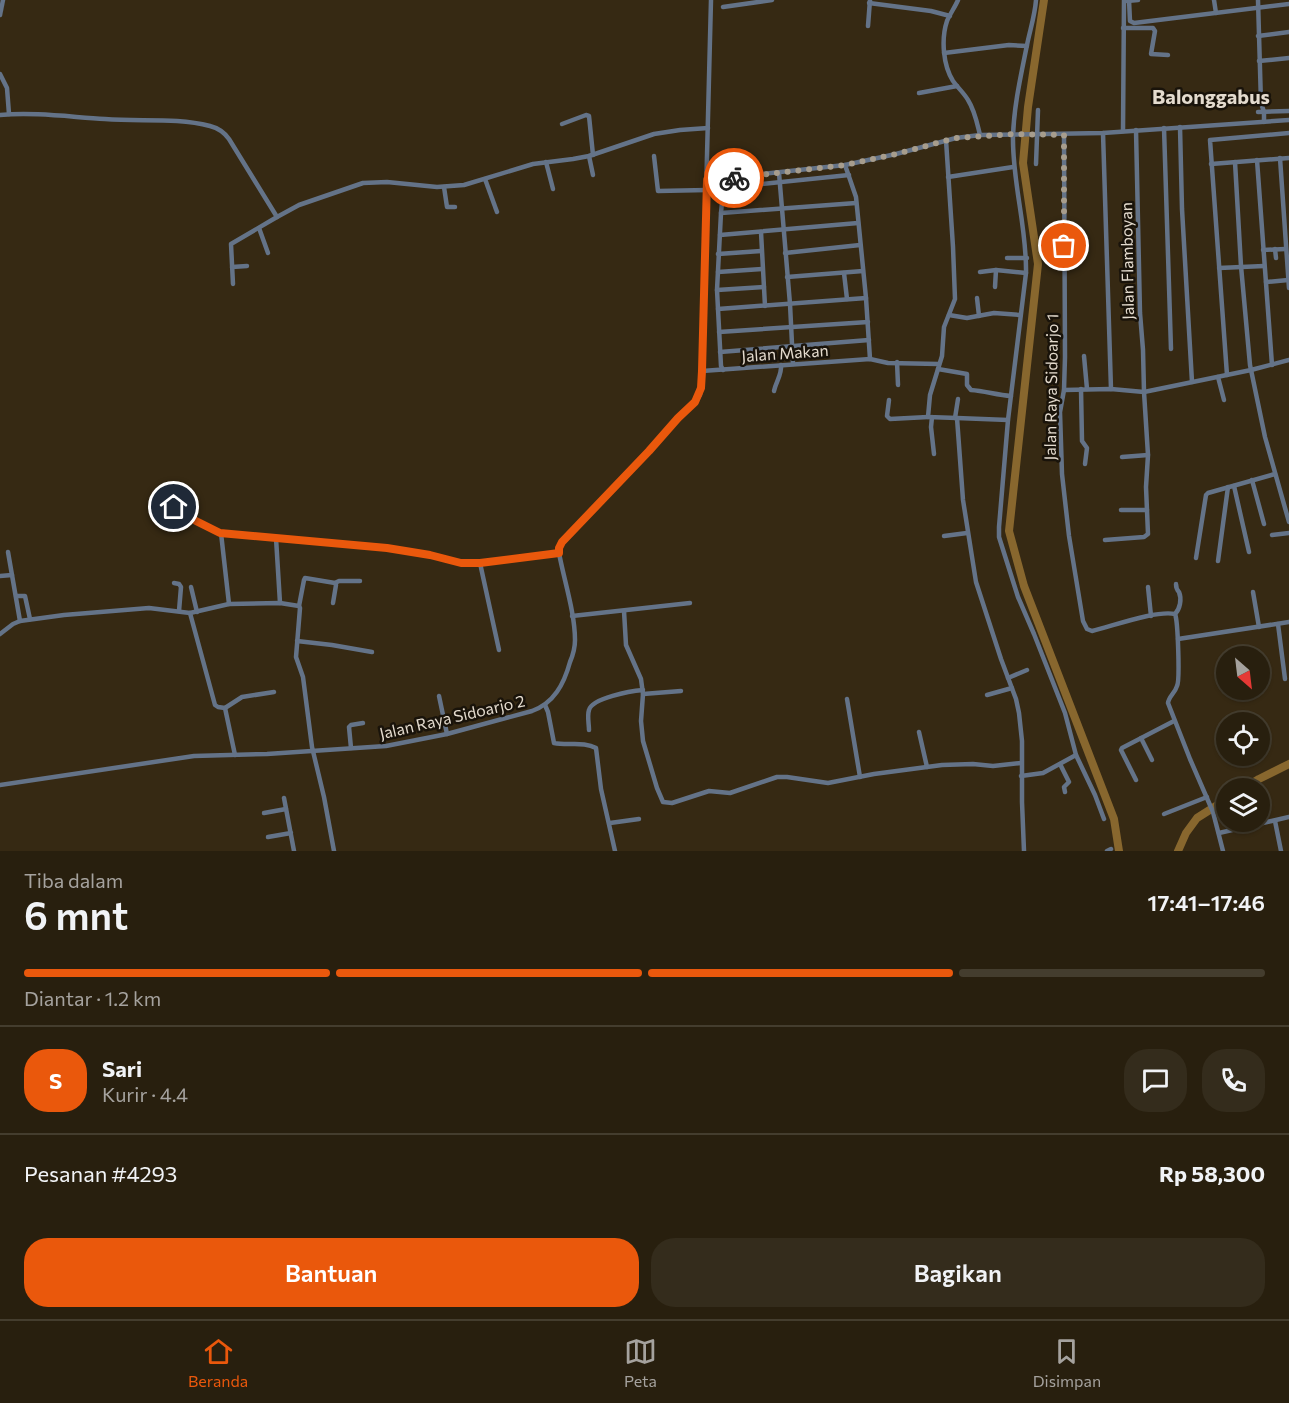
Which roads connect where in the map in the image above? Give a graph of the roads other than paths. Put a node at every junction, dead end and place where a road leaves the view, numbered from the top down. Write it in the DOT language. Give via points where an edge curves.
graph roads {
  1 [pos="3,0"];
  2 [pos="711,0"];
  3 [pos="772,0"];
  4 [pos="958,0"];
  5 [pos="1036,0"];
  6 [pos="1138,0"];
  7 [pos="1214,0"];
  8 [pos="1258,0"];
  9 [pos="759,1"];
  10 [pos="1127,1"];
  11 [pos="869,2"];
  12 [pos="1289,4"];
  13 [pos="723,7"];
  14 [pos="1258,8"];
  15 [pos="1216,13"];
  16 [pos="0,15"];
  17 [pos="950,15"];
  18 [pos="868,26"];
  19 [pos="1123,28"];
  20 [pos="1289,32"];
  21 [pos="1258,36"];
  22 [pos="1027,46"];
  23 [pos="944,53"];
  24 [pos="1168,55"];
  25 [pos="1289,58"];
  26 [pos="1259,61"];
  27 [pos="2,77"];
  28 [pos="957,86"];
  29 [pos="919,93"];
  30 [pos="1261,103"];
  31 [pos="1038,110"];
  32 [pos="1289,111"];
  33 [pos="1258,112"];
  34 [pos="1264,112"];
  35 [pos="9,114"];
  36 [pos="0,115"];
  37 [pos="1289,120"];
  38 [pos="1264,122"];
  39 [pos="1258,123"];
  40 [pos="562,124"];
  41 [pos="1180,127"];
  42 [pos="708,128"];
  43 [pos="1164,128"];
  44 [pos="1136,130"];
  45 [pos="1123,131"];
  46 [pos="1103,133"];
  47 [pos="1015,134"];
  48 [pos="1289,134"];
  49 [pos="980,135"];
  50 [pos="1036,135"];
  51 [pos="1064,135"];
  52 [pos="946,140"];
  53 [pos="591,155"];
  54 [pos="654,156"];
  55 [pos="1280,158"];
  56 [pos="1289,158"];
  57 [pos="1257,160"];
  58 [pos="546,162"];
  59 [pos="1235,162"];
  60 [pos="1036,164"];
  61 [pos="1211,164"];
  62 [pos="845,165"];
  63 [pos="1013,167"];
  64 [pos="779,173"];
  65 [pos="593,175"];
  66 [pos="849,175"];
  67 [pos="948,177"];
  68 [pos="485,179"];
  69 [pos="724,179"];
  70 [pos="710,180"];
  71 [pos="780,183"];
  72 [pos="444,187"];
  73 [pos="723,188"];
  74 [pos="553,189"];
  75 [pos="707,190"];
  76 [pos="856,203"];
  77 [pos="455,207"];
  78 [pos="782,208"];
  79 [pos="497,212"];
  80 [pos="721,213"];
  81 [pos="277,217"];
  82 [pos="858,223"];
  83 [pos="259,228"];
  84 [pos="783,230"];
  85 [pos="761,232"];
  86 [pos="720,235"];
  87 [pos="860,245"];
  88 [pos="1275,249"];
  89 [pos="1285,249"];
  90 [pos="1263,250"];
  91 [pos="761,251"];
  92 [pos="268,253"];
  93 [pos="785,253"];
  94 [pos="718,254"];
  95 [pos="1007,258"];
  96 [pos="1027,258"];
  97 [pos="1276,258"];
  98 [pos="1288,263"];
  99 [pos="247,266"];
  100 [pos="1241,266"];
  101 [pos="1264,266"];
  102 [pos="232,267"];
  103 [pos="1219,268"];
  104 [pos="762,269"];
  105 [pos="996,270"];
  106 [pos="863,271"];
  107 [pos="718,272"];
  108 [pos="980,272"];
  109 [pos="844,273"];
  110 [pos="1026,273"];
  111 [pos="787,277"];
  112 [pos="1288,280"];
  113 [pos="1266,282"];
  114 [pos="233,284"];
  115 [pos="764,287"];
  116 [pos="995,287"];
  117 [pos="1289,288"];
  118 [pos="717,290"];
  119 [pos="866,298"];
  120 [pos="977,298"];
  121 [pos="847,300"];
  122 [pos="790,304"];
  123 [pos="765,306"];
  124 [pos="718,309"];
  125 [pos="949,315"];
  126 [pos="1020,315"];
  127 [pos="979,316"];
  128 [pos="868,322"];
  129 [pos="791,327"];
  130 [pos="719,332"];
  131 [pos="869,340"];
  132 [pos="792,346"];
  133 [pos="1171,349"];
  134 [pos="720,351"];
  135 [pos="1084,356"];
  136 [pos="870,359"];
  137 [pos="1289,360"];
  138 [pos="897,362"];
  139 [pos="793,364"];
  140 [pos="1272,364"];
  141 [pos="781,365"];
  142 [pos="939,366"];
  143 [pos="723,370"];
  144 [pos="1251,370"];
  145 [pos="706,371"];
  146 [pos="1227,375"];
  147 [pos="1218,377"];
  148 [pos="1192,382"];
  149 [pos="898,385"];
  150 [pos="1081,389"];
  151 [pos="1087,389"];
  152 [pos="1064,390"];
  153 [pos="1111,390"];
  154 [pos="774,391"];
  155 [pos="1144,392"];
  156 [pos="1011,396"];
  157 [pos="958,399"];
  158 [pos="889,400"];
  159 [pos="1224,400"];
  160 [pos="930,417"];
  161 [pos="956,418"];
  162 [pos="1008,420"];
  163 [pos="934,454"];
  164 [pos="1148,455"];
  165 [pos="1122,457"];
  166 [pos="1085,464"];
  167 [pos="1275,474"];
  168 [pos="1252,480"];
  169 [pos="1231,486"];
  170 [pos="174,507"];
  171 [pos="1121,510"];
  172 [pos="1147,510"];
  173 [pos="1289,522"];
  174 [pos="1264,524"];
  175 [pos="220,533"];
  176 [pos="1289,533"];
  177 [pos="967,534"];
  178 [pos="1272,535"];
  179 [pos="944,536"];
  180 [pos="276,538"];
  181 [pos="1105,540"];
  182 [pos="8,552"];
  183 [pos="1249,552"];
  184 [pos="559,553"];
  185 [pos="1196,558"];
  186 [pos="1218,561"];
  187 [pos="480,563"];
  188 [pos="12,575"];
  189 [pos="0,576"];
  190 [pos="360,581"];
  191 [pos="174,583"];
  192 [pos="335,583"];
  193 [pos="1176,584"];
  194 [pos="191,587"];
  195 [pos="1148,587"];
  196 [pos="1253,592"];
  197 [pos="16,596"];
  198 [pos="279,603"];
  199 [pos="333,603"];
  200 [pos="690,603"];
  201 [pos="229,604"];
  202 [pos="299,606"];
  203 [pos="179,611"];
  204 [pos="624,611"];
  205 [pos="197,612"];
  206 [pos="190,613"];
  207 [pos="1175,614"];
  208 [pos="576,616"];
  209 [pos="1151,616"];
  210 [pos="30,619"];
  211 [pos="20,621"];
  212 [pos="1289,622"];
  213 [pos="1278,624"];
  214 [pos="1259,627"];
  215 [pos="0,634"];
  216 [pos="1178,639"];
  217 [pos="297,641"];
  218 [pos="499,650"];
  219 [pos="372,651"];
  220 [pos="1028,670"];
  221 [pos="1008,678"];
  222 [pos="1285,680"];
  223 [pos="1012,688"];
  224 [pos="681,691"];
  225 [pos="274,692"];
  226 [pos="643,692"];
  227 [pos="987,695"];
  228 [pos="439,696"];
  229 [pos="847,699"];
  230 [pos="225,708"];
  231 [pos="546,708"];
  232 [pos="1174,721"];
  233 [pos="363,723"];
  234 [pos="590,730"];
  235 [pos="919,732"];
  236 [pos="447,734"];
  237 [pos="1142,738"];
  238 [pos="351,748"];
  239 [pos="313,751"];
  240 [pos="235,755"];
  241 [pos="1076,755"];
  242 [pos="1152,760"];
  243 [pos="1021,763"];
  244 [pos="1060,764"];
  245 [pos="927,767"];
  246 [pos="1021,776"];
  247 [pos="860,777"];
  248 [pos="1136,780"];
  249 [pos="0,785"];
  250 [pos="1065,792"];
  251 [pos="1207,797"];
  252 [pos="284,798"];
  253 [pos="286,809"];
  254 [pos="264,813"];
  255 [pos="1164,814"];
  256 [pos="1289,817"];
  257 [pos="639,819"];
  258 [pos="1104,819"];
  259 [pos="1275,821"];
  260 [pos="610,823"];
  261 [pos="291,833"];
  262 [pos="1219,833"];
  263 [pos="268,837"];
  264 [pos="294,851"];
  265 [pos="334,851"];
  266 [pos="615,851"];
  267 [pos="1024,851"];
  268 [pos="1222,851"];
  269 [pos="1281,851"];
  1 -- 16 [label="street"];
  2 -- 42 [label="street"];
  3 -- 9 [label="street"];
  4 -- 17 [label="street"];
  5 -- 22 [label="street"];
  6 -- 10 [label="street"];
  7 -- 15 [label="street"];
  8 -- 14 [label="street"];
  9 -- 13 [label="street"];
  10 -- 15 [label="street" via="1131,22"];
  10 -- 19 [label="street"];
  11 -- 17 [label="street"];
  11 -- 18 [label="street"];
  12 -- 14 [label="street"];
  14 -- 15 [label="street"];
  14 -- 21 [label="street"];
  17 -- 23 [label="street"];
  19 -- 24 [label="street" via="1153,28 1151,54"];
  19 -- 45 [label="street"];
  20 -- 21 [label="street"];
  21 -- 26 [label="street"];
  22 -- 23 [label="street"];
  22 -- 47 [label="street" via="1017,96"];
  23 -- 28 [label="street"];
  25 -- 26 [label="street"];
  26 -- 30 [label="street"];
  27 -- 35 [label="street"];
  28 -- 29 [label="street"];
  28 -- 49 [label="street" via="975,113"];
  30 -- 33 [label="street"];
  30 -- 34 [label="street"];
  31 -- 50 [label="street"];
  32 -- 34 [label="street"];
  33 -- 34 [label="street"];
  33 -- 39 [label="street"];
  34 -- 38 [label="street"];
  35 -- 36 [label="street"];
  35 -- 81 [label="street" via="166,120 221,130"];
  37 -- 38 [label="street"];
  38 -- 39 [label="street"];
  39 -- 41 [label="street"];
  40 -- 53 [label="street" via="589,116"];
  41 -- 43 [label="street"];
  41 -- 148 [label="street"];
  42 -- 53 [label="street" via="654,134"];
  42 -- 70 [label="street"];
  43 -- 44 [label="street"];
  43 -- 133 [label="street"];
  44 -- 45 [label="street"];
  44 -- 155 [label="street, Jalan Flamboyan"];
  45 -- 46 [label="street"];
  46 -- 51 [label="street"];
  46 -- 153 [label="street"];
  47 -- 49 [label="street"];
  47 -- 50 [label="street"];
  47 -- 63 [label="street"];
  48 -- 61 [label="street" via="1211,138"];
  49 -- 52 [label="street"];
  50 -- 51 [label="street"];
  50 -- 60 [label="street"];
  51 -- 152 [label="street, Jalan Raya Sidoarjo 1"];
  52 -- 62 [label="street"];
  52 -- 67 [label="street"];
  53 -- 58 [label="street"];
  53 -- 65 [label="street"];
  54 -- 75 [label="street" via="658,191"];
  55 -- 56 [label="street"];
  55 -- 57 [label="street"];
  55 -- 89 [label="street"];
  57 -- 59 [label="street"];
  57 -- 90 [label="street"];
  58 -- 68 [label="street"];
  58 -- 74 [label="street"];
  59 -- 61 [label="street"];
  59 -- 100 [label="street"];
  61 -- 103 [label="street"];
  62 -- 64 [label="street"];
  62 -- 66 [label="street"];
  63 -- 67 [label="street"];
  63 -- 96 [label="street"];
  64 -- 69 [label="street"];
  64 -- 71 [label="street"];
  66 -- 71 [label="street"];
  66 -- 76 [label="street"];
  67 -- 125 [label="street" via="955,299"];
  68 -- 72 [label="street"];
  68 -- 79 [label="street"];
  69 -- 70 [label="street"];
  69 -- 73 [label="street"];
  70 -- 75 [label="street"];
  71 -- 73 [label="street"];
  71 -- 78 [label="street"];
  72 -- 77 [label="street" via="447,207"];
  72 -- 81 [label="street" via="363,183 299,205"];
  73 -- 80 [label="street"];
  75 -- 145 [label="street"];
  76 -- 78 [label="street"];
  76 -- 82 [label="street"];
  78 -- 80 [label="street"];
  78 -- 84 [label="street"];
  80 -- 86 [label="street"];
  81 -- 83 [label="street"];
  82 -- 84 [label="street"];
  82 -- 87 [label="street"];
  83 -- 92 [label="street"];
  83 -- 102 [label="street" via="231,244"];
  84 -- 85 [label="street"];
  84 -- 93 [label="street"];
  85 -- 86 [label="street"];
  85 -- 91 [label="street"];
  86 -- 94 [label="street"];
  87 -- 93 [label="street"];
  87 -- 106 [label="street"];
  88 -- 89 [label="street"];
  88 -- 90 [label="street"];
  88 -- 97 [label="street"];
  89 -- 98 [label="street"];
  90 -- 101 [label="street"];
  91 -- 94 [label="street"];
  91 -- 104 [label="street"];
  93 -- 111 [label="street"];
  94 -- 107 [label="street"];
  95 -- 96 [label="street"];
  96 -- 110 [label="street"];
  98 -- 112 [label="street"];
  99 -- 102 [label="street"];
  100 -- 101 [label="street"];
  100 -- 103 [label="street"];
  100 -- 144 [label="street"];
  101 -- 113 [label="street"];
  102 -- 114 [label="street"];
  103 -- 146 [label="street"];
  104 -- 107 [label="street"];
  104 -- 115 [label="street"];
  105 -- 108 [label="street"];
  105 -- 110 [label="street"];
  105 -- 116 [label="street"];
  106 -- 109 [label="street"];
  106 -- 119 [label="street"];
  107 -- 118 [label="street"];
  109 -- 111 [label="street"];
  109 -- 121 [label="street"];
  110 -- 126 [label="street"];
  111 -- 122 [label="street"];
  112 -- 113 [label="street"];
  112 -- 117 [label="street"];
  113 -- 140 [label="street"];
  115 -- 118 [label="street"];
  115 -- 123 [label="street"];
  118 -- 124 [label="street"];
  119 -- 121 [label="street"];
  119 -- 128 [label="street"];
  120 -- 127 [label="street"];
  121 -- 122 [label="street"];
  122 -- 123 [label="street"];
  122 -- 129 [label="street"];
  123 -- 124 [label="street"];
  124 -- 130 [label="street"];
  125 -- 127 [label="street"];
  125 -- 142 [label="street"];
  126 -- 127 [label="street"];
  126 -- 156 [label="street"];
  128 -- 129 [label="street"];
  128 -- 131 [label="street"];
  129 -- 130 [label="street"];
  129 -- 132 [label="street"];
  130 -- 134 [label="street"];
  131 -- 132 [label="street"];
  131 -- 136 [label="street"];
  132 -- 134 [label="street"];
  132 -- 139 [label="street"];
  134 -- 143 [label="street"];
  135 -- 151 [label="street"];
  136 -- 138 [label="street, Jalan Makan"];
  136 -- 139 [label="street, Jalan Makan"];
  137 -- 140 [label="street"];
  138 -- 142 [label="street, Jalan Makan"];
  138 -- 149 [label="street"];
  139 -- 141 [label="street, Jalan Makan"];
  140 -- 144 [label="street"];
  141 -- 143 [label="street, Jalan Makan"];
  141 -- 154 [label="street"];
  142 -- 156 [label="street, Jalan Makan" via="967,374 971,390"];
  142 -- 160 [label="street" via="930,395"];
  143 -- 145 [label="street, Jalan Makan"];
  144 -- 146 [label="street"];
  144 -- 167 [label="street"];
  145 -- 184 [label="street" via="695,402 562,542"];
  146 -- 147 [label="street"];
  147 -- 148 [label="street"];
  147 -- 159 [label="street"];
  148 -- 155 [label="street"];
  150 -- 151 [label="street"];
  150 -- 152 [label="street"];
  150 -- 166 [label="street"];
  151 -- 153 [label="street"];
  152 -- 209 [label="street, Jalan Raya Sidoarjo 1" via="1060,412 1062,474 1083,621 1092,631"];
  153 -- 155 [label="street"];
  155 -- 164 [label="street, Jalan Flamboyan"];
  156 -- 162 [label="street"];
  157 -- 161 [label="street"];
  158 -- 160 [label="street" via="890,419"];
  160 -- 161 [label="street"];
  160 -- 163 [label="street"];
  161 -- 162 [label="street"];
  161 -- 177 [label="street"];
  162 -- 241 [label="street" via="999,537 1018,597 1065,713"];
  164 -- 165 [label="street"];
  164 -- 172 [label="street, Jalan Flamboyan"];
  167 -- 168 [label="street"];
  167 -- 173 [label="street"];
  168 -- 169 [label="street"];
  168 -- 174 [label="street"];
  169 -- 183 [label="street"];
  169 -- 185 [label="street" via="1206,495"];
  169 -- 186 [label="street"];
  170 -- 175 [label="street"];
  171 -- 172 [label="street"];
  172 -- 181 [label="street, Jalan Flamboyan" via="1146,537"];
  175 -- 180 [label="street"];
  175 -- 201 [label="street"];
  176 -- 178 [label="street"];
  177 -- 179 [label="street"];
  177 -- 221 [label="street" via="979,592"];
  180 -- 187 [label="street" via="387,548 458,563"];
  180 -- 198 [label="street"];
  182 -- 188 [label="street"];
  184 -- 187 [label="street"];
  184 -- 208 [label="street, Jalan Raya Sidoarjo 2"];
  187 -- 218 [label="street"];
  188 -- 189 [label="street"];
  188 -- 197 [label="street"];
  190 -- 192 [label="street"];
  191 -- 203 [label="street" via="181,587"];
  192 -- 199 [label="street"];
  192 -- 202 [label="street" via="305,578"];
  193 -- 207 [label="street" via="1180,601"];
  194 -- 205 [label="street"];
  195 -- 209 [label="street"];
  196 -- 214 [label="street"];
  197 -- 210 [label="street" via="25,596"];
  197 -- 211 [label="street"];
  198 -- 201 [label="street"];
  198 -- 202 [label="street"];
  200 -- 204 [label="street"];
  201 -- 205 [label="street"];
  202 -- 217 [label="street"];
  203 -- 206 [label="street"];
  203 -- 210 [label="street" via="133,608"];
  204 -- 208 [label="street"];
  204 -- 226 [label="street" via="626,643"];
  205 -- 206 [label="street"];
  206 -- 230 [label="street" via="214,703"];
  207 -- 209 [label="street, Jalan Raya Sidoarjo 1"];
  207 -- 216 [label="street"];
  208 -- 231 [label="street, Jalan Raya Sidoarjo 2" via="575,644 567,673"];
  210 -- 211 [label="street"];
  211 -- 215 [label="street"];
  212 -- 213 [label="street"];
  213 -- 214 [label="street"];
  213 -- 222 [label="street"];
  214 -- 216 [label="street"];
  216 -- 232 [label="street" via="1178,684 1168,701"];
  217 -- 219 [label="street"];
  217 -- 239 [label="street" via="296,657 303,677"];
  220 -- 221 [label="street"];
  221 -- 223 [label="street"];
  223 -- 227 [label="street"];
  223 -- 243 [label="street" via="1020,720"];
  224 -- 226 [label="street"];
  225 -- 230 [label="street" via="242,697"];
  226 -- 234 [label="street" via="610,697 591,706"];
  226 -- 247 [label="street" via="643,741 663,802 672,803 709,791 730,793 777,777 828,783"];
  228 -- 236 [label="street"];
  229 -- 247 [label="street"];
  230 -- 240 [label="street"];
  231 -- 236 [label="street, Jalan Raya Sidoarjo 2"];
  231 -- 260 [label="street" via="555,744 588,744 596,748"];
  232 -- 237 [label="street"];
  232 -- 251 [label="street"];
  233 -- 238 [label="street" via="349,727"];
  235 -- 245 [label="street"];
  236 -- 238 [label="street, Jalan Raya Sidoarjo 2" via="386,746"];
  237 -- 242 [label="street"];
  237 -- 248 [label="street" via="1121,750"];
  238 -- 239 [label="street, Jalan Raya Sidoarjo 2"];
  239 -- 240 [label="street, Jalan Raya Sidoarjo 2"];
  239 -- 265 [label="street"];
  240 -- 249 [label="street, Jalan Raya Sidoarjo 2" via="194,756"];
  241 -- 244 [label="street"];
  241 -- 258 [label="street"];
  243 -- 245 [label="street"];
  243 -- 246 [label="street"];
  244 -- 246 [label="street" via="1041,774"];
  244 -- 250 [label="street" via="1069,782"];
  245 -- 247 [label="street"];
  246 -- 267 [label="street"];
  251 -- 255 [label="street"];
  251 -- 262 [label="street"];
  252 -- 253 [label="street"];
  253 -- 254 [label="street"];
  253 -- 261 [label="street"];
  256 -- 259 [label="street"];
  257 -- 260 [label="street"];
  259 -- 262 [label="street"];
  259 -- 269 [label="street"];
  260 -- 266 [label="street"];
  261 -- 263 [label="street"];
  261 -- 264 [label="street"];
  262 -- 268 [label="street"];
}
